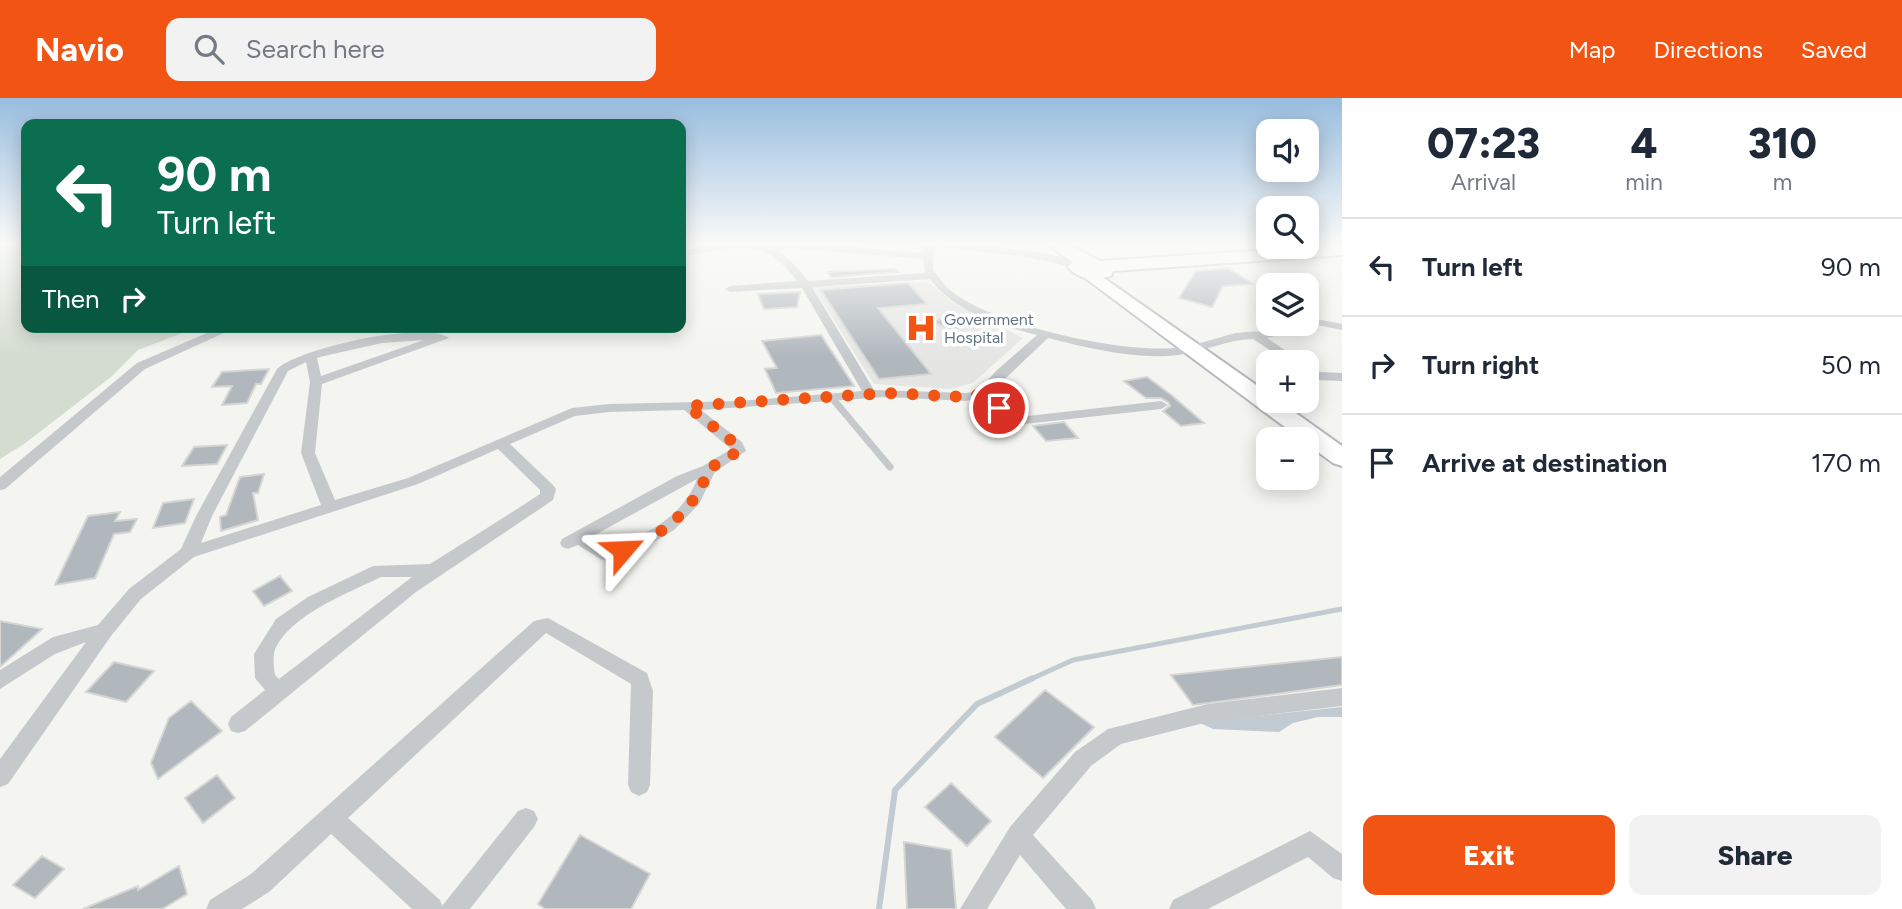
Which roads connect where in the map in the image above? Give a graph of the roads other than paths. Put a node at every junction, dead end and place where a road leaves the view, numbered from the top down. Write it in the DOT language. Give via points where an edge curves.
graph roads {
  1 [pos="803,282"];
  2 [pos="850,282"];
  3 [pos="938,282"];
  4 [pos="1107,282"];
  5 [pos="805,285"];
  6 [pos="730,289"];
  7 [pos="1319,322"];
  8 [pos="1342,327"];
  9 [pos="217,333"];
  10 [pos="1254,334"];
  11 [pos="1044,335"];
  12 [pos="1194,350"];
  13 [pos="1278,350"];
  14 [pos="311,358"];
  15 [pos="1319,376"];
  16 [pos="1342,377"];
  17 [pos="316,382"];
  18 [pos="870,394"];
  19 [pos="982,394"];
  20 [pos="832,398"];
  21 [pos="1161,405"];
  22 [pos="687,406"];
  23 [pos="500,443"];
  24 [pos="1342,458"];
  25 [pos="890,467"];
  26 [pos="708,469"];
  27 [pos="0,485"];
  28 [pos="330,507"];
  29 [pos="188,553"];
  30 [pos="433,570"];
  31 [pos="104,631"];
  32 [pos="0,681"];
  33 [pos="279,691"];
  34 [pos="1342,697"];
  35 [pos="238,724"];
  36 [pos="0,777"];
  37 [pos="639,785"];
  38 [pos="331,818"];
  39 [pos="526,819"];
  40 [pos="1018,835"];
  41 [pos="1342,869"];
  42 [pos="219,909"];
  43 [pos="431,909"];
  44 [pos="454,909"];
  45 [pos="973,909"];
  46 [pos="1083,909"];
  47 [pos="1182,909"];
  1 -- 5 [label="street"];
  2 -- 5 [label="street"];
  3 -- 11 [label="street" via="968,307"];
  4 -- 12 [label="main road"];
  5 -- 6 [label="street"];
  5 -- 18 [label="street"];
  7 -- 8 [label="street"];
  9 -- 27 [label="street" via="141,366"];
  10 -- 12 [label="street"];
  10 -- 13 [label="street"];
  11 -- 12 [label="street" via="1122,349"];
  11 -- 19 [label="street"];
  12 -- 24 [label="main road"];
  14 -- 17 [label="street"];
  14 -- 17 [label="street" via="369,339 443,338"];
  14 -- 29 [label="street" via="279,374"];
  15 -- 16 [label="street"];
  17 -- 28 [label="street" via="308,453"];
  18 -- 19 [label="street"];
  18 -- 20 [label="street"];
  19 -- 21 [label="street" via="1016,421"];
  20 -- 22 [label="street"];
  20 -- 25 [label="lane"];
  22 -- 23 [label="street" via="572,412"];
  22 -- 26 [label="street" via="738,448"];
  23 -- 28 [label="street" via="413,481"];
  23 -- 30 [label="street" via="548,489 547,496"];
  26 -- 26 [label="street" via="695,499 666,527 634,547 602,554 574,540"];
  28 -- 29 [label="street"];
  29 -- 31 [label="street" via="135,594"];
  30 -- 33 [label="street"];
  30 -- 33 [label="street" via="379,571 314,602 283,624 264,654 265,678"];
  31 -- 32 [label="street" via="68,636"];
  31 -- 36 [label="street"];
  33 -- 35 [label="street"];
  34 -- 40 [label="street" via="1208,713 1115,736 1083,759"];
  37 -- 38 [label="street" via="640,679 544,625"];
  38 -- 42 [label="street" via="260,883"];
  38 -- 43 [label="street"];
  39 -- 44 [label="street"];
  40 -- 45 [label="street"];
  40 -- 46 [label="street"];
  41 -- 47 [label="street" via="1310,843"];
}
